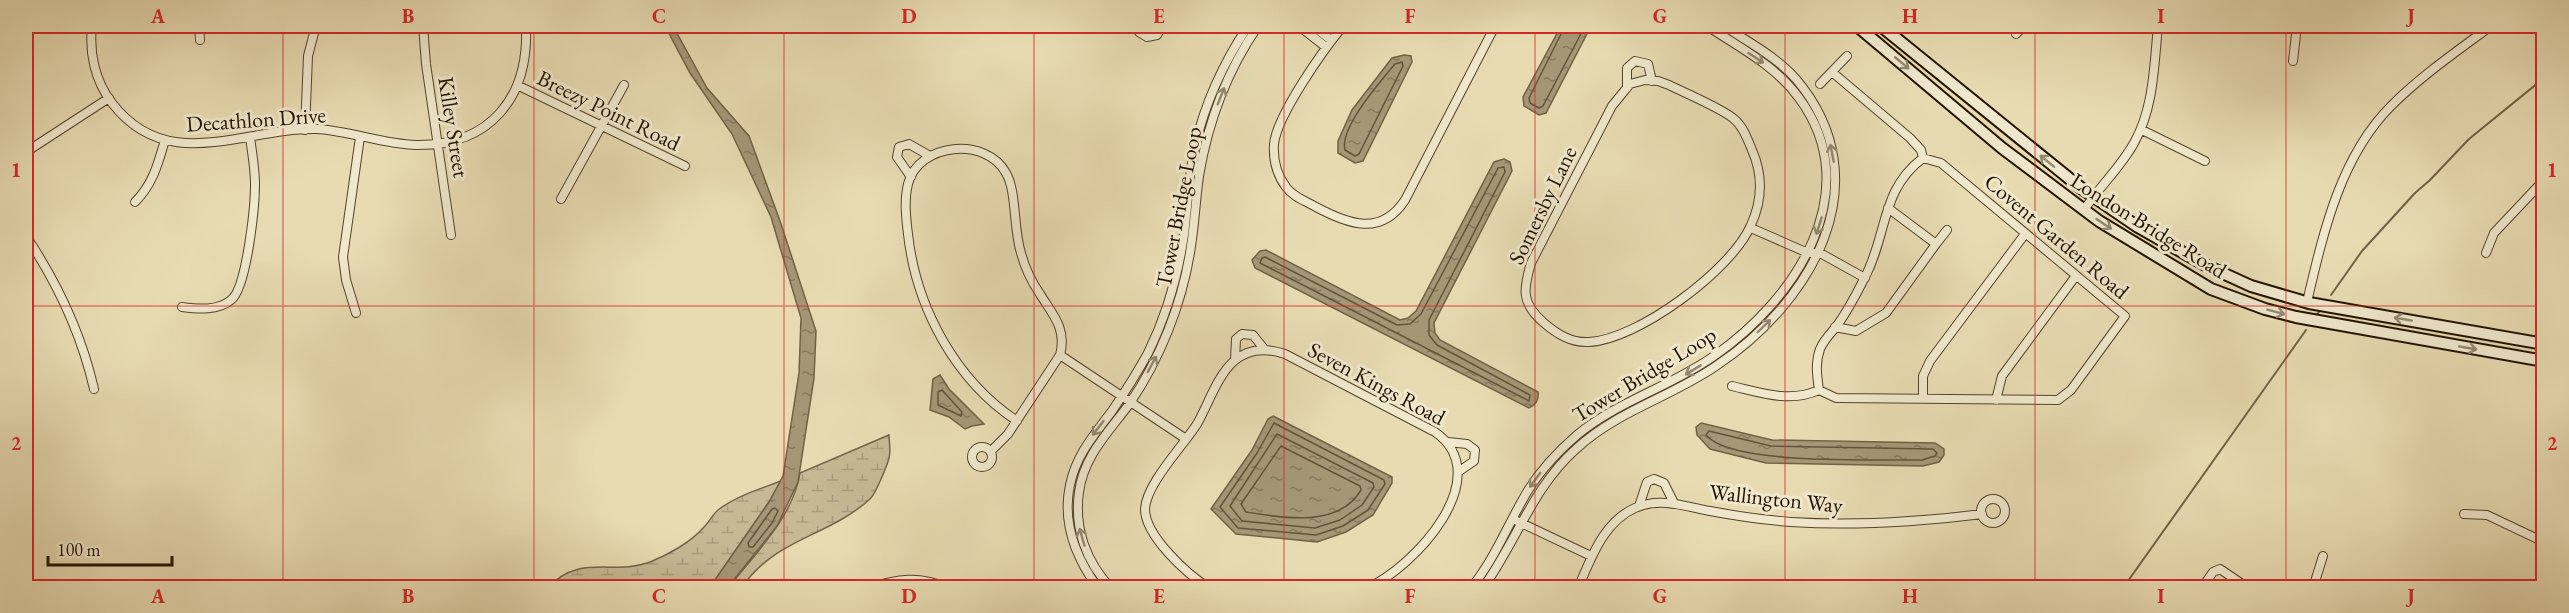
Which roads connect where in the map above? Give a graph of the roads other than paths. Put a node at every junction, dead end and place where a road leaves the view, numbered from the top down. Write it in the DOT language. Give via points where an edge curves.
graph roads {
  1 [pos="92,26"];
  2 [pos="199,26"];
  3 [pos="423,26"];
  4 [pos="526,26"];
  5 [pos="1136,26"];
  6 [pos="1161,26"];
  7 [pos="1248,26"];
  8 [pos="1258,26"];
  9 [pos="1299,26"];
  10 [pos="1313,26"];
  11 [pos="1343,26"];
  12 [pos="1495,26"];
  13 [pos="1707,26"];
  14 [pos="1724,26"];
  15 [pos="1857,26"];
  16 [pos="1881,26"];
  17 [pos="2024,26"];
  18 [pos="2158,26"];
  19 [pos="2298,26"];
  20 [pos="2491,26"];
  21 [pos="314,33"];
  22 [pos="2016,34"];
  23 [pos="200,40"];
  24 [pos="1329,44"];
  25 [pos="1847,56"];
  26 [pos="2293,61"];
  27 [pos="1832,72"];
  28 [pos="1652,81"];
  29 [pos="1820,84"];
  30 [pos="624,85"];
  31 [pos="519,86"];
  32 [pos="1627,88"];
  33 [pos="109,98"];
  34 [pos="600,126"];
  35 [pos="305,130"];
  36 [pos="2142,130"];
  37 [pos="250,137"];
  38 [pos="360,137"];
  39 [pos="165,140"];
  40 [pos="438,143"];
  41 [pos="26,152"];
  42 [pos="930,156"];
  43 [pos="1923,158"];
  44 [pos="2205,161"];
  45 [pos="685,166"];
  46 [pos="911,177"];
  47 [pos="2544,180"];
  48 [pos="2093,197"];
  49 [pos="561,199"];
  50 [pos="135,202"];
  51 [pos="1888,208"];
  52 [pos="2084,210"];
  53 [pos="1750,228"];
  54 [pos="1947,230"];
  55 [pos="2025,234"];
  56 [pos="451,235"];
  57 [pos="26,236"];
  58 [pos="1936,244"];
  59 [pos="1808,253"];
  60 [pos="1820,253"];
  61 [pos="2486,254"];
  62 [pos="2075,277"];
  63 [pos="1865,278"];
  64 [pos="2307,302"];
  65 [pos="182,307"];
  66 [pos="356,313"];
  67 [pos="1835,327"];
  68 [pos="2544,344"];
  69 [pos="1265,350"];
  70 [pos="1060,355"];
  71 [pos="1235,360"];
  72 [pos="2544,362"];
  73 [pos="1732,386"];
  74 [pos="94,388"];
  75 [pos="1819,390"];
  76 [pos="1122,396"];
  77 [pos="1923,399"];
  78 [pos="1996,400"];
  79 [pos="1130,402"];
  80 [pos="1017,421"];
  81 [pos="1186,439"];
  82 [pos="1448,442"];
  83 [pos="991,451"];
  84 [pos="1458,472"];
  85 [pos="1674,503"];
  86 [pos="1639,506"];
  87 [pos="1982,514"];
  88 [pos="2464,514"];
  89 [pos="1513,519"];
  90 [pos="1522,523"];
  91 [pos="2544,542"];
  92 [pos="1592,556"];
  93 [pos="2323,556"];
  94 [pos="1108,587"];
  95 [pos="868,588"];
  96 [pos="948,588"];
  97 [pos="1098,588"];
  98 [pos="1209,588"];
  99 [pos="1367,588"];
  100 [pos="1471,588"];
  101 [pos="1483,588"];
  102 [pos="1578,588"];
  103 [pos="2202,588"];
  104 [pos="2248,588"];
  105 [pos="2313,588"];
  1 -- 33 [label="street, Decathlon Drive" via="93,63"];
  2 -- 23 [label="street"];
  3 -- 40 [label="street, Killey Street"];
  4 -- 31 [label="street, Decathlon Drive" via="527,56"];
  5 -- 6 [label="street" via="1147,37 1157,35"];
  7 -- 76 [label="street, Tower Bridge Loop" via="1221,72 1200,129 1172,292 1147,354"];
  79 -- 8 [label="street, Tower Bridge Loop, one-way" via="1160,350 1182,288 1193,238 1199,176 1216,109 1235,64"];
  9 -- 24 [label="street"];
  10 -- 24 [label="street"];
  11 -- 24 [label="street"];
  12 -- 24 [label="street" via="1400,208 1389,217 1365,224 1342,220 1293,195 1277,168 1274,143 1280,123"];
  13 -- 59 [label="street, Tower Bridge Loop, one-way" via="1775,71 1813,121 1824,158 1826,185 1821,224"];
  60 -- 14 [label="street, Tower Bridge Loop, one-way" via="1830,224 1835,183 1831,148 1822,120 1787,70"];
  15 -- 52 [label="main road, London Bridge Road, one-way" via="2002,148"];
  48 -- 16 [label="main road, London Bridge Road, one-way"];
  17 -- 22 [label="street"];
  18 -- 36 [label="street"];
  19 -- 26 [label="street"];
  20 -- 64 [label="street" via="2422,78 2390,107 2363,141 2341,182"];
  21 -- 35 [label="street" via="308,56"];
  25 -- 27 [label="street"];
  27 -- 29 [label="street"];
  27 -- 43 [label="street" via="1910,138"];
  28 -- 32 [label="street" via="1630,84"];
  28 -- 32 [label="street" via="1648,64 1635,61 1627,68"];
  28 -- 53 [label="street, Somersby Lane" via="1669,85 1734,119 1746,135 1761,181"];
  30 -- 34 [label="street"];
  31 -- 34 [label="street, Breezy Point Road"];
  31 -- 40 [label="street, Decathlon Drive" via="498,115 480,130"];
  32 -- 53 [label="street, Somersby Lane" via="1612,106 1532,263 1524,286 1532,312 1556,333 1572,340 1607,338 1682,301 1718,269"];
  33 -- 39 [label="street, Decathlon Drive" via="132,123"];
  33 -- 41 [label="street"];
  34 -- 45 [label="street, Breezy Point Road"];
  34 -- 49 [label="street"];
  35 -- 37 [label="street, Decathlon Drive"];
  35 -- 38 [label="street, Decathlon Drive"];
  36 -- 44 [label="street"];
  36 -- 48 [label="street"];
  37 -- 39 [label="street, Decathlon Drive" via="208,144"];
  37 -- 65 [label="street" via="254,201 241,287 232,299 216,307"];
  38 -- 40 [label="street, Decathlon Drive" via="416,145"];
  38 -- 66 [label="street" via="343,257"];
  39 -- 50 [label="street" via="156,173"];
  40 -- 56 [label="street, Killey Street"];
  42 -- 46 [label="street"];
  42 -- 46 [label="street" via="909,144 899,147 897,157"];
  42 -- 70 [label="street" via="973,150 990,155 1006,172 1020,249 1032,281 1058,318 1063,338"];
  43 -- 51 [label="street" via="1899,182"];
  43 -- 55 [label="street, Covent Garden Road" via="1941,163"];
  46 -- 80 [label="street" via="906,199 909,240 928,311 949,350 973,382"];
  47 -- 61 [label="street" via="2494,233"];
  48 -- 52 [label="street"];
  48 -- 64 [label="main road, London Bridge Road" via="2205,266 2251,286"];
  51 -- 58 [label="street"];
  51 -- 63 [label="street"];
  52 -- 72 [label="main road, London Bridge Road, one-way" via="2211,289 2265,309"];
  53 -- 59 [label="street"];
  54 -- 58 [label="street"];
  55 -- 62 [label="street, Covent Garden Road"];
  55 -- 77 [label="street" via="1930,361 1923,376"];
  57 -- 74 [label="street" via="69,310"];
  58 -- 67 [label="street" via="1886,313 1856,331"];
  59 -- 60 [label="street"];
  59 -- 89 [label="street, Tower Bridge Loop, one-way" via="1774,302 1730,344 1682,376 1600,417 1576,436 1540,473"];
  60 -- 63 [label="street"];
  90 -- 60 [label="street, Tower Bridge Loop, one-way" via="1548,478 1575,450 1610,422 1685,386 1742,347 1792,296"];
  62 -- 78 [label="street" via="2002,376"];
  62 -- 78 [label="street, Covent Garden Road" via="2125,316 2071,390 2058,400"];
  63 -- 67 [label="street"];
  68 -- 64 [label="main road, London Bridge Road, one-way"];
  67 -- 75 [label="street" via="1819,351"];
  69 -- 71 [label="street" via="1249,352"];
  69 -- 71 [label="street, Seven Kings Road" via="1253,335 1242,334 1236,339"];
  69 -- 82 [label="street, Seven Kings Road" via="1285,354"];
  70 -- 76 [label="street"];
  70 -- 80 [label="street"];
  71 -- 81 [label="street"];
  73 -- 75 [label="street" via="1776,396 1804,397"];
  75 -- 77 [label="street, Covent Garden Road" via="1836,398"];
  76 -- 79 [label="street"];
  76 -- 97 [label="street, Tower Bridge Loop, one-way" via="1081,452 1068,498 1074,544"];
  77 -- 78 [label="street, Covent Garden Road"];
  79 -- 81 [label="street"];
  94 -- 79 [label="street, Tower Bridge Loop, one-way" via="1082,540 1078,494 1094,449"];
  80 -- 83 [label="street"];
  81 -- 98 [label="street" via="1150,491 1146,519 1162,546"];
  82 -- 84 [label="street, Seven Kings Road" via="1455,453"];
  82 -- 84 [label="street" via="1467,444 1475,450 1474,461"];
  84 -- 99 [label="street" via="1455,491 1428,541 1401,568"];
  85 -- 86 [label="street, Wallington Way"];
  85 -- 86 [label="street" via="1664,483 1654,479 1647,482"];
  85 -- 87 [label="street, Wallington Way" via="1753,518 1827,524 1910,522"];
  86 -- 92 [label="street, Wallington Way" via="1615,521"];
  88 -- 91 [label="street" via="2487,515"];
  89 -- 90 [label="street"];
  89 -- 100 [label="street, Tower Bridge Loop" via="1493,558"];
  90 -- 92 [label="street"];
  90 -- 101 [label="street, Tower Bridge Loop"];
  92 -- 102 [label="street, Wallington Way"];
  93 -- 105 [label="street"];
  95 -- 96 [label="street" via="907,578"];
  103 -- 104 [label="street" via="2213,572 2220,569"];
}
